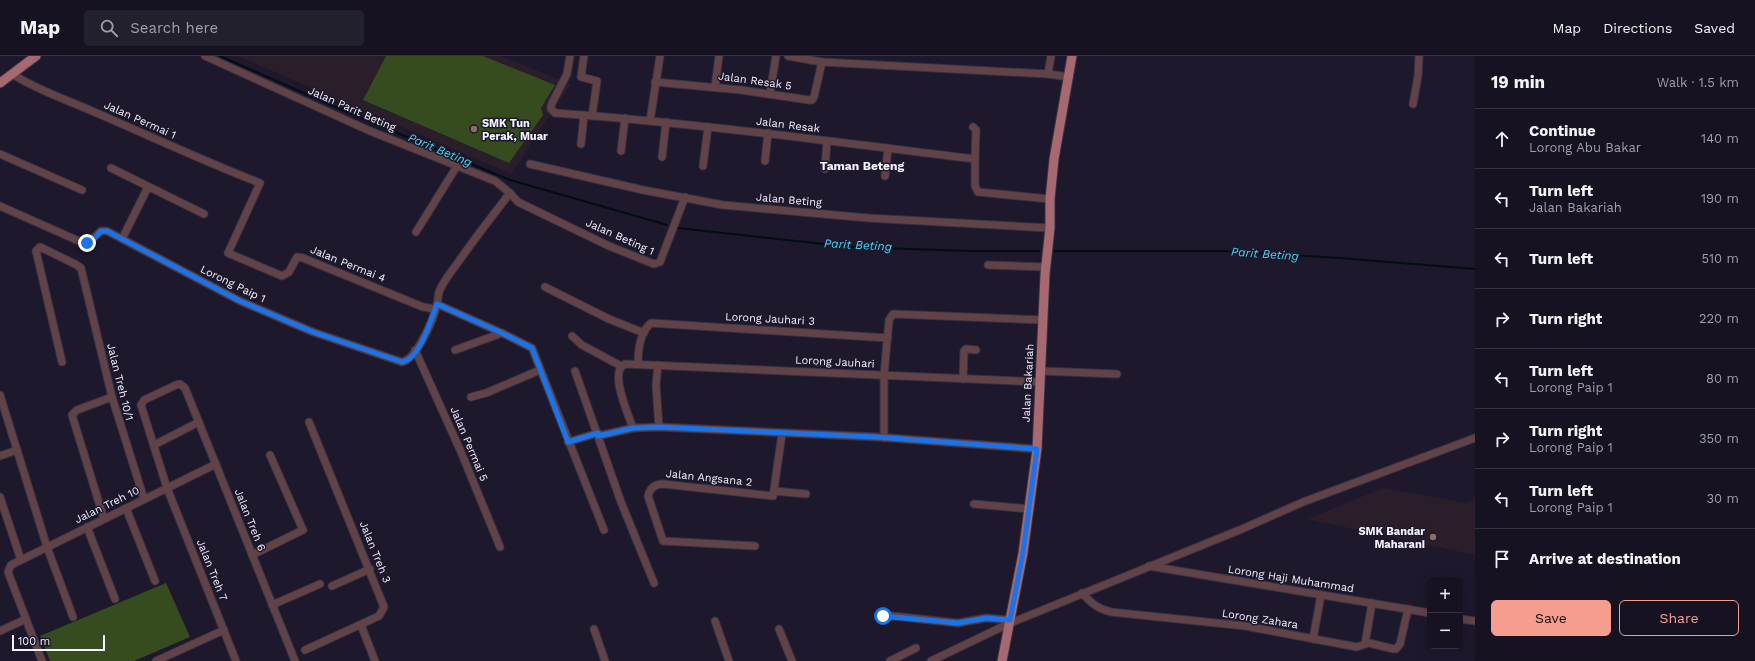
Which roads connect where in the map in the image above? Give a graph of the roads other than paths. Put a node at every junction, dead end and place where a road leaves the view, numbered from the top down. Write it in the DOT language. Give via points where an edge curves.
graph roads {
  1 [pos="36,56"];
  2 [pos="205,56"];
  3 [pos="570,56"];
  4 [pos="584,56"];
  5 [pos="660,56"];
  6 [pos="719,56"];
  7 [pos="776,56"];
  8 [pos="788,56"];
  9 [pos="1051,56"];
  10 [pos="1072,56"];
  11 [pos="1419,56"];
  12 [pos="806,58"];
  13 [pos="822,62"];
  14 [pos="12,74"];
  15 [pos="1048,74"];
  16 [pos="1069,77"];
  17 [pos="655,82"];
  18 [pos="0,83"];
  19 [pos="715,87"];
  20 [pos="770,94"];
  21 [pos="1414,104"];
  22 [pos="584,115"];
  23 [pos="592,116"];
  24 [pos="625,118"];
  25 [pos="650,121"];
  26 [pos="666,122"];
  27 [pos="708,127"];
  28 [pos="973,127"];
  29 [pos="768,133"];
  30 [pos="828,141"];
  31 [pos="581,144"];
  32 [pos="888,148"];
  33 [pos="621,151"];
  34 [pos="0,154"];
  35 [pos="662,157"];
  36 [pos="975,159"];
  37 [pos="765,161"];
  38 [pos="530,164"];
  39 [pos="457,166"];
  40 [pos="703,166"];
  41 [pos="112,168"];
  42 [pos="825,169"];
  43 [pos="885,176"];
  44 [pos="148,187"];
  45 [pos="82,190"];
  46 [pos="510,193"];
  47 [pos="684,198"];
  48 [pos="1050,199"];
  49 [pos="0,206"];
  50 [pos="204,214"];
  51 [pos="1050,228"];
  52 [pos="416,232"];
  53 [pos="122,239"];
  54 [pos="988,265"];
  55 [pos="1046,267"];
  56 [pos="260,268"];
  57 [pos="545,287"];
  58 [pos="436,306"];
  59 [pos="1043,320"];
  60 [pos="502,333"];
  61 [pos="644,333"];
  62 [pos="572,336"];
  63 [pos="888,338"];
  64 [pos="415,350"];
  65 [pos="455,350"];
  66 [pos="976,350"];
  67 [pos="62,362"];
  68 [pos="638,364"];
  69 [pos="658,365"];
  70 [pos="621,366"];
  71 [pos="540,370"];
  72 [pos="575,371"];
  73 [pos="1041,371"];
  74 [pos="1117,374"];
  75 [pos="884,375"];
  76 [pos="963,379"];
  77 [pos="1040,382"];
  78 [pos="186,388"];
  79 [pos="0,395"];
  80 [pos="112,397"];
  81 [pos="471,397"];
  82 [pos="199,422"];
  83 [pos="309,422"];
  84 [pos="659,427"];
  85 [pos="633,428"];
  86 [pos="782,434"];
  87 [pos="598,435"];
  88 [pos="884,438"];
  89 [pos="1475,438"];
  90 [pos="568,442"];
  91 [pos="154,445"];
  92 [pos="1037,449"];
  93 [pos="17,450"];
  94 [pos="270,455"];
  95 [pos="0,456"];
  96 [pos="216,464"];
  97 [pos="167,488"];
  98 [pos="774,493"];
  99 [pos="806,494"];
  100 [pos="0,497"];
  101 [pos="144,499"];
  102 [pos="974,504"];
  103 [pos="126,508"];
  104 [pos="1030,508"];
  105 [pos="104,519"];
  106 [pos="87,527"];
  107 [pos="604,530"];
  108 [pos="755,546"];
  109 [pos="46,547"];
  110 [pos="500,547"];
  111 [pos="252,554"];
  112 [pos="21,560"];
  113 [pos="1149,566"];
  114 [pos="370,569"];
  115 [pos="155,581"];
  116 [pos="654,583"];
  117 [pos="320,584"];
  118 [pos="332,586"];
  119 [pos="1082,593"];
  120 [pos="1321,595"];
  121 [pos="115,599"];
  122 [pos="1372,603"];
  123 [pos="272,605"];
  124 [pos="1408,609"];
  125 [pos="1427,612"];
  126 [pos="883,616"];
  127 [pos="73,617"];
  128 [pos="26,619"];
  129 [pos="1463,619"];
  130 [pos="715,621"];
  131 [pos="1475,621"];
  132 [pos="1009,622"];
  133 [pos="361,625"];
  134 [pos="594,629"];
  135 [pos="224,630"];
  136 [pos="779,630"];
  137 [pos="0,631"];
  138 [pos="1313,639"];
  139 [pos="1365,644"];
  140 [pos="916,648"];
  141 [pos="305,650"];
  142 [pos="42,661"];
  143 [pos="156,661"];
  144 [pos="236,661"];
  145 [pos="295,661"];
  146 [pos="375,661"];
  147 [pos="605,661"];
  148 [pos="729,661"];
  149 [pos="792,661"];
  150 [pos="891,661"];
  151 [pos="931,661"];
  152 [pos="1002,661"];
  1 -- 14 [label="main road"];
  2 -- 39 [label="street, Jalan Parit Beting" via="370,131"];
  3 -- 22 [label="street, Jalan Resak" via="567,74 552,102 551,109 555,113"];
  4 -- 23 [label="street" via="581,77 596,81"];
  5 -- 17 [label="street"];
  6 -- 19 [label="street"];
  7 -- 20 [label="street"];
  8 -- 12 [label="street"];
  9 -- 15 [label="street"];
  10 -- 16 [label="main road, Jalan Bakariah"];
  11 -- 21 [label="street"];
  12 -- 13 [label="street"];
  13 -- 15 [label="street"];
  13 -- 20 [label="street, Jalan Resak 5" via="812,100"];
  14 -- 18 [label="main road"];
  14 -- 56 [label="street, Jalan Permai 1" via="34,88 260,183 228,253"];
  15 -- 16 [label="street"];
  16 -- 48 [label="main road, Jalan Bakariah" via="1054,159"];
  17 -- 19 [label="street, Jalan Resak 5"];
  17 -- 25 [label="street"];
  19 -- 20 [label="street, Jalan Resak 5"];
  22 -- 23 [label="street, Jalan Resak"];
  22 -- 31 [label="street"];
  23 -- 24 [label="street, Jalan Resak"];
  24 -- 25 [label="street, Jalan Resak"];
  24 -- 33 [label="street"];
  25 -- 26 [label="street, Jalan Resak"];
  26 -- 27 [label="street, Jalan Resak"];
  26 -- 35 [label="street"];
  27 -- 29 [label="street, Jalan Resak"];
  27 -- 40 [label="street"];
  28 -- 36 [label="street" via="976,130"];
  29 -- 30 [label="street, Jalan Resak"];
  29 -- 37 [label="street"];
  30 -- 32 [label="street, Jalan Resak"];
  30 -- 42 [label="street"];
  32 -- 36 [label="street, Jalan Resak"];
  32 -- 43 [label="street"];
  34 -- 45 [label="street"];
  36 -- 48 [label="street" via="975,186 978,192"];
  38 -- 47 [label="street, Jalan Beting"];
  39 -- 46 [label="street, Jalan Parit Beting" via="495,181"];
  39 -- 52 [label="street"];
  41 -- 44 [label="street"];
  44 -- 50 [label="street"];
  44 -- 53 [label="street"];
  46 -- 47 [label="street, Jalan Beting 1" via="518,202 609,246 656,265 660,262"];
  46 -- 58 [label="street, Lorong Paip 1" via="446,280 438,294"];
  47 -- 51 [label="street, Jalan Beting" via="722,205 799,212"];
  48 -- 51 [label="main road, Jalan Bakariah"];
  49 -- 53 [label="street, Lorong Paip 1" via="81,242 90,242 103,230"];
  51 -- 55 [label="main road, Jalan Bakariah"];
  53 -- 64 [label="street, Lorong Paip 1" via="240,301 313,332 402,362 407,361"];
  54 -- 55 [label="street"];
  55 -- 59 [label="main road, Jalan Bakariah"];
  56 -- 58 [label="street, Jalan Permai 4" via="282,276 288,272 298,257 303,258 423,307"];
  57 -- 61 [label="street" via="609,319"];
  58 -- 60 [label="street"];
  58 -- 64 [label="street, Lorong Paip 1" via="425,336"];
  59 -- 63 [label="street" via="895,313 890,317"];
  59 -- 73 [label="main road, Jalan Bakariah"];
  60 -- 65 [label="street"];
  60 -- 71 [label="street" via="532,348"];
  61 -- 63 [label="street, Lorong Jauhari 3" via="651,323"];
  61 -- 68 [label="street" via="638,352"];
  62 -- 70 [label="street" via="582,345"];
  63 -- 75 [label="street"];
  64 -- 110 [label="street, Jalan Permai 5"];
  66 -- 76 [label="street" via="964,351"];
  67 -- 80 [label="street, Jalan Treh 10/1" via="37,250 40,247 81,268"];
  68 -- 69 [label="street, Lorong Jauhari"];
  68 -- 70 [label="street, Lorong Jauhari"];
  69 -- 75 [label="street, Lorong Jauhari"];
  69 -- 84 [label="street" via="656,384"];
  70 -- 85 [label="street" via="620,392"];
  71 -- 81 [label="street"];
  71 -- 90 [label="street"];
  72 -- 87 [label="street"];
  73 -- 74 [label="street"];
  73 -- 77 [label="main road, Jalan Bakariah"];
  75 -- 76 [label="street, Lorong Jauhari"];
  75 -- 88 [label="street"];
  76 -- 77 [label="street, Lorong Jauhari"];
  77 -- 92 [label="main road, Jalan Bakariah"];
  78 -- 82 [label="street, Jalan Treh 6"];
  78 -- 91 [label="street, Jalan Treh 7" via="176,384 144,400 141,405"];
  79 -- 93 [label="street"];
  80 -- 101 [label="street, Jalan Treh 10/1"];
  80 -- 105 [label="street" via="77,410 72,415"];
  82 -- 91 [label="street"];
  82 -- 96 [label="street, Jalan Treh 6"];
  83 -- 114 [label="street, Jalan Treh 3"];
  84 -- 85 [label="street"];
  84 -- 86 [label="street"];
  85 -- 87 [label="street"];
  86 -- 88 [label="street"];
  86 -- 98 [label="street"];
  87 -- 90 [label="street"];
  87 -- 116 [label="street" via="621,502"];
  88 -- 92 [label="street"];
  89 -- 113 [label="street" via="1303,502"];
  90 -- 107 [label="street"];
  91 -- 97 [label="street, Jalan Treh 7"];
  92 -- 104 [label="main road, Jalan Bakariah"];
  93 -- 95 [label="street"];
  93 -- 109 [label="street"];
  94 -- 111 [label="street" via="303,530"];
  96 -- 97 [label="street, Jalan Treh 10"];
  96 -- 111 [label="street, Jalan Treh 6"];
  97 -- 101 [label="street, Jalan Treh 10"];
  97 -- 135 [label="street, Jalan Treh 7"];
  98 -- 99 [label="street"];
  98 -- 108 [label="street, Jalan Angsana 2" via="658,484 651,489 648,496 663,541"];
  100 -- 112 [label="street"];
  101 -- 103 [label="street, Jalan Treh 10"];
  102 -- 104 [label="street"];
  103 -- 105 [label="street, Jalan Treh 10"];
  103 -- 115 [label="street"];
  104 -- 132 [label="main road, Jalan Bakariah"];
  105 -- 106 [label="street, Jalan Treh 10"];
  106 -- 109 [label="street, Jalan Treh 10"];
  106 -- 121 [label="street"];
  109 -- 112 [label="street, Jalan Treh 10"];
  109 -- 127 [label="street"];
  111 -- 123 [label="street, Jalan Treh 6"];
  112 -- 128 [label="street, Jalan Treh 10" via="11,565 8,572"];
  113 -- 119 [label="street"];
  113 -- 120 [label="street, Lorong Haji Muhammad"];
  114 -- 118 [label="street"];
  114 -- 133 [label="street, Jalan Treh 3" via="384,607 379,616"];
  117 -- 123 [label="street"];
  119 -- 132 [label="street"];
  119 -- 138 [label="street, Lorong Zahara" via="1091,603 1112,612 1244,626"];
  120 -- 122 [label="street, Lorong Haji Muhammad"];
  120 -- 138 [label="street"];
  122 -- 124 [label="street, Lorong Haji Muhammad"];
  122 -- 139 [label="street"];
  123 -- 145 [label="street, Jalan Treh 6"];
  124 -- 125 [label="street, Lorong Haji Muhammad"];
  124 -- 139 [label="street, Lorong Zahara" via="1400,644 1396,649 1372,643"];
  126 -- 132 [label="street" via="958,623 986,618"];
  128 -- 137 [label="street"];
  128 -- 142 [label="street"];
  129 -- 131 [label="street"];
  130 -- 148 [label="street"];
  132 -- 151 [label="street"];
  132 -- 152 [label="main road, Jalan Bakariah"];
  133 -- 141 [label="street, Jalan Treh 3"];
  133 -- 146 [label="street"];
  134 -- 147 [label="street"];
  135 -- 143 [label="street"];
  135 -- 144 [label="street, Jalan Treh 7"];
  136 -- 149 [label="street"];
  138 -- 139 [label="street, Lorong Zahara" via="1357,646"];
  140 -- 150 [label="street"];
}
